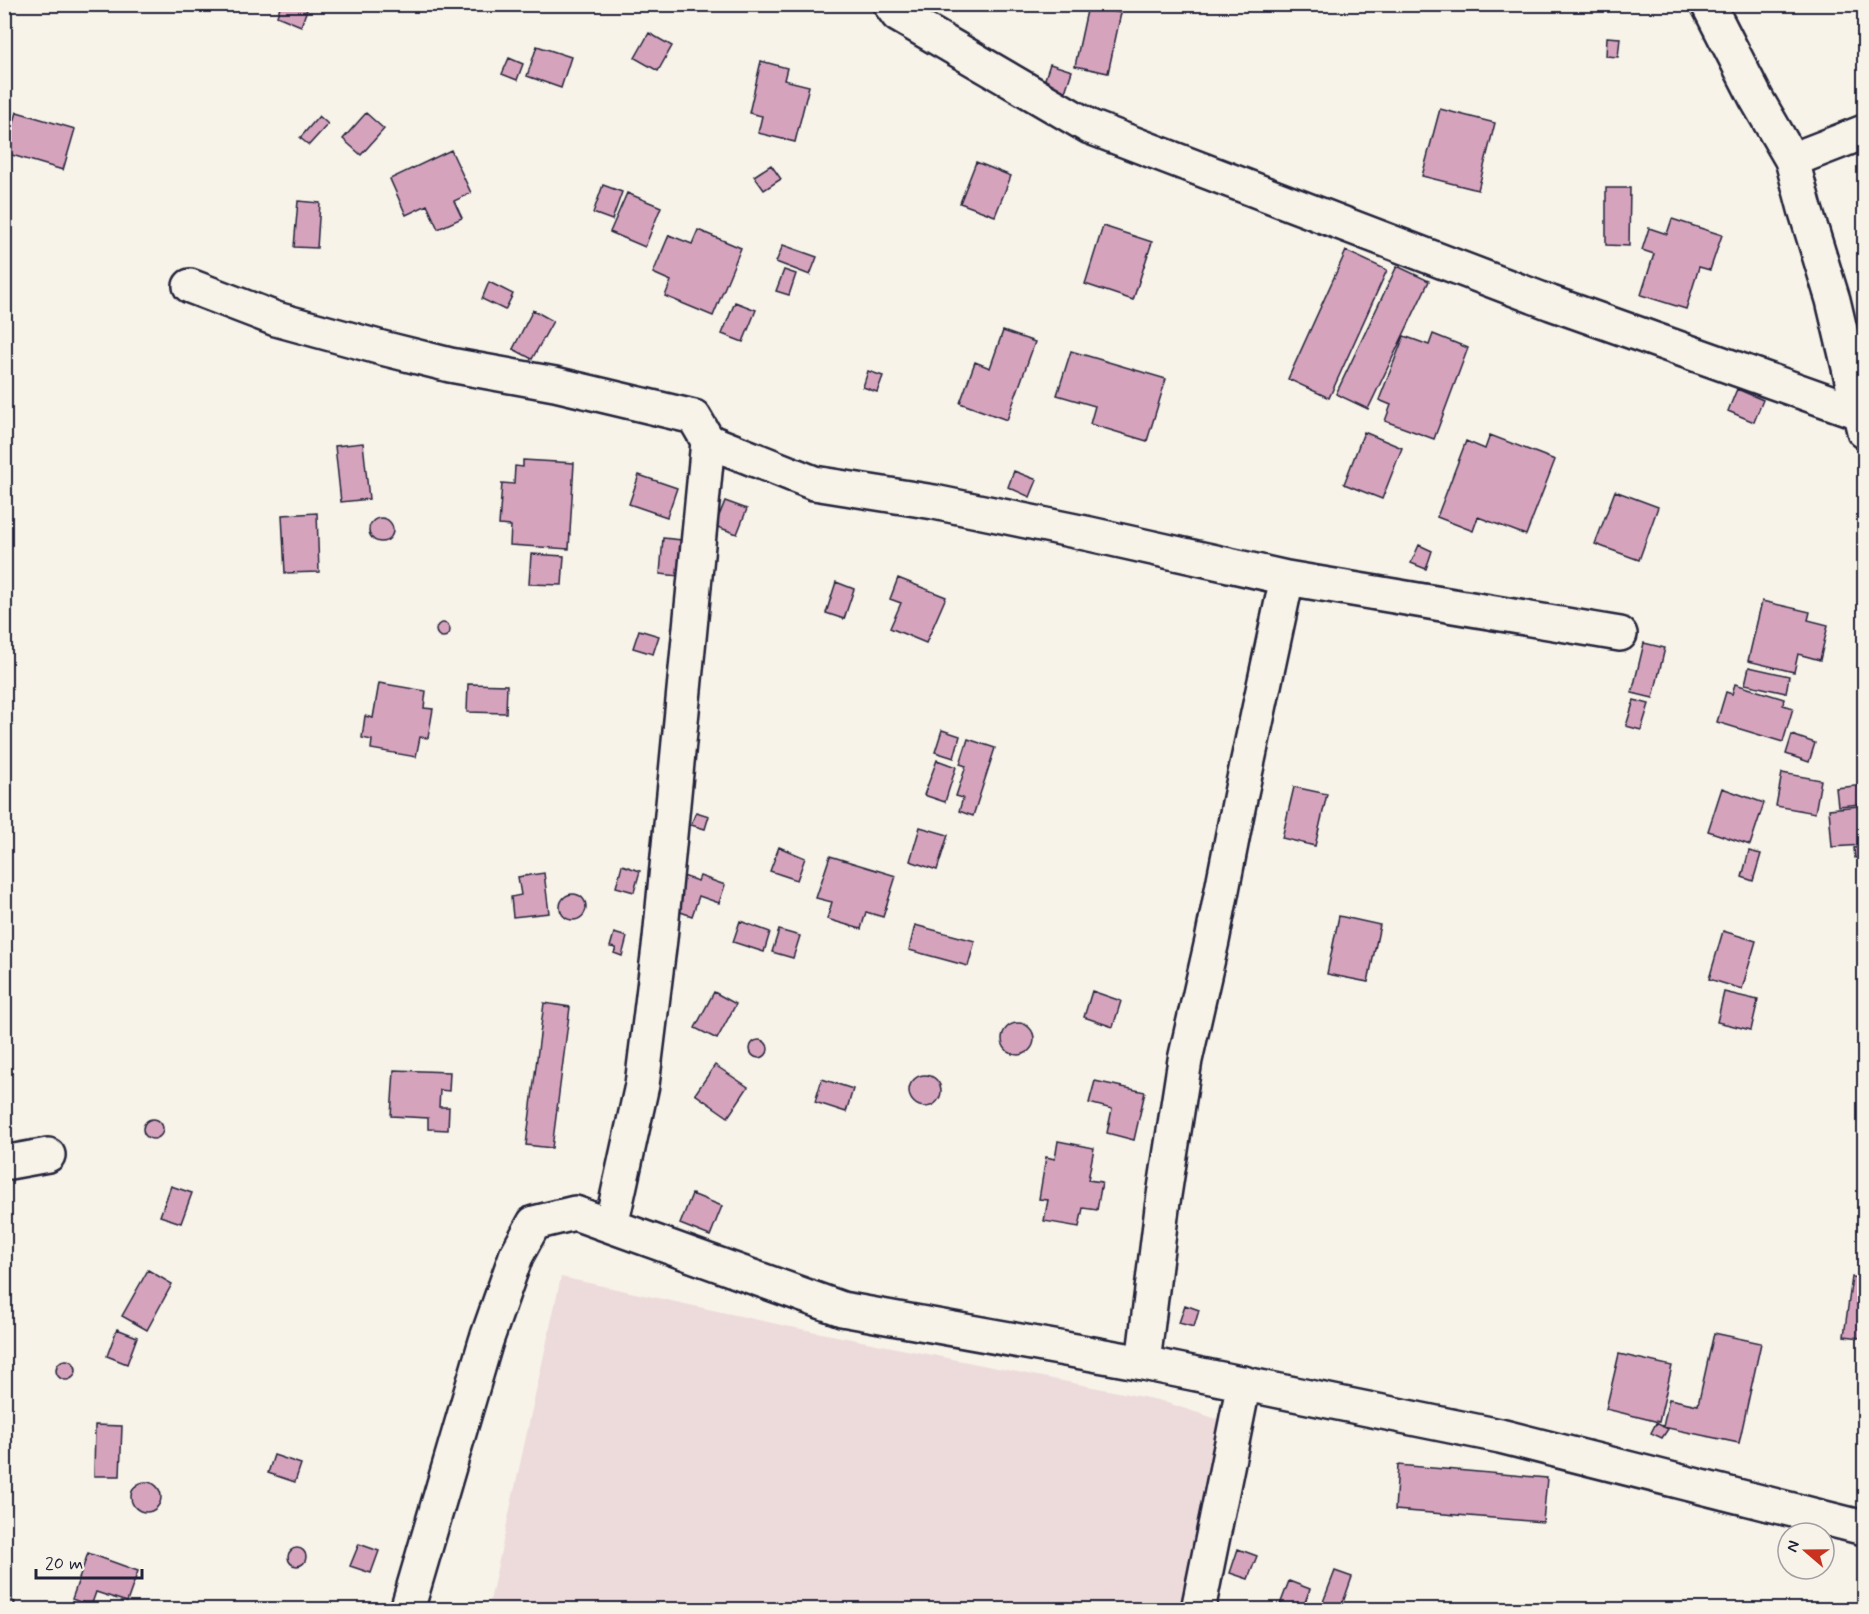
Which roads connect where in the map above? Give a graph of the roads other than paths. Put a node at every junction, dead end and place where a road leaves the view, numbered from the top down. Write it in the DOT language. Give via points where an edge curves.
graph roads {
  1 [pos="890,4"];
  2 [pos="1708,4"];
  3 [pos="1864,132"];
  4 [pos="1792,160"];
  5 [pos="190,286"];
  6 [pos="1862,422"];
  7 [pos="708,441"];
  8 [pos="1287,578"];
  9 [pos="1620,634"];
  10 [pos="48,1155"];
  11 [pos="4,1163"];
  12 [pos="611,1226"];
  13 [pos="1143,1363"];
  14 [pos="1244,1383"];
  15 [pos="1864,1528"];
  16 [pos="407,1610"];
  17 [pos="1198,1610"];
  1 -- 6 [label="street" via="898,15 1090,127"];
  2 -- 4 [label="street"];
  3 -- 4 [label="street"];
  4 -- 6 [label="street" via="1833,300"];
  5 -- 7 [label="street" via="276,319 382,348 694,417"];
  7 -- 8 [label="street" via="814,483 934,502"];
  7 -- 12 [label="street" via="659,951 642,1085"];
  8 -- 9 [label="street"];
  8 -- 13 [label="street" via="1185,1060"];
  10 -- 11 [label="street"];
  12 -- 13 [label="street" via="842,1309"];
  12 -- 16 [label="street" via="575,1213 534,1223 516,1256 483,1352"];
  13 -- 14 [label="street"];
  14 -- 15 [label="street" via="1500,1436"];
  14 -- 17 [label="street"];
}
